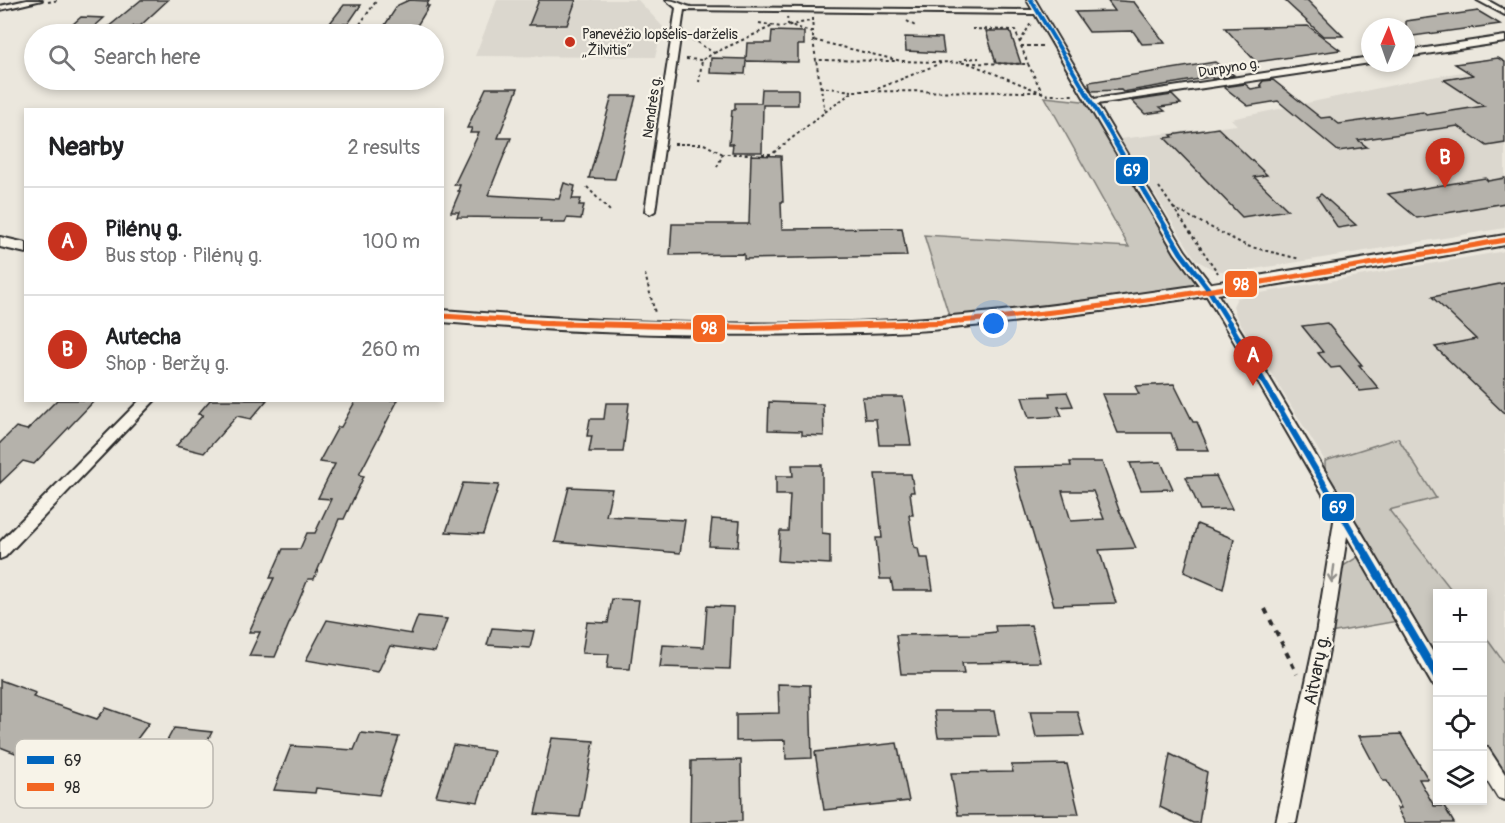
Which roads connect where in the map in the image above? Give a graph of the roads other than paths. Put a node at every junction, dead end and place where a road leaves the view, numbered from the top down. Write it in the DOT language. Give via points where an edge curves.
graph roads {
  1 [pos="38,0"];
  2 [pos="670,0"];
  3 [pos="1031,0"];
  4 [pos="1481,0"];
  5 [pos="680,7"];
  6 [pos="0,8"];
  7 [pos="1038,12"];
  8 [pos="1505,13"];
  9 [pos="1505,39"];
  10 [pos="1415,53"];
  11 [pos="1361,61"];
  12 [pos="1091,102"];
  13 [pos="650,211"];
  14 [pos="1505,240"];
  15 [pos="0,242"];
  16 [pos="24,248"];
  17 [pos="1209,290"];
  18 [pos="444,316"];
  19 [pos="147,402"];
  20 [pos="1342,516"];
  21 [pos="0,552"];
  22 [pos="1433,671"];
  23 [pos="1487,762"];
  24 [pos="1505,791"];
  25 [pos="1286,823"];
  1 -- 6 [label="street"];
  2 -- 5 [label="street"];
  3 -- 7 [label="street"];
  4 -- 8 [label="street"];
  5 -- 7 [label="street"];
  5 -- 13 [label="street, Nendrės g."];
  7 -- 12 [label="street"];
  9 -- 10 [label="street"];
  11 -- 12 [label="street, Durpyno g."];
  12 -- 17 [label="street" via="1181,253"];
  14 -- 17 [label="main road"];
  15 -- 16 [label="main road"];
  17 -- 18 [label="main road" via="951,322 838,327 660,329"];
  17 -- 20 [label="street"];
  19 -- 21 [label="street"];
  20 -- 22 [label="street"];
  20 -- 25 [label="street, Aitvarų g., one-way" via="1324,634"];
  23 -- 24 [label="street"];
}
